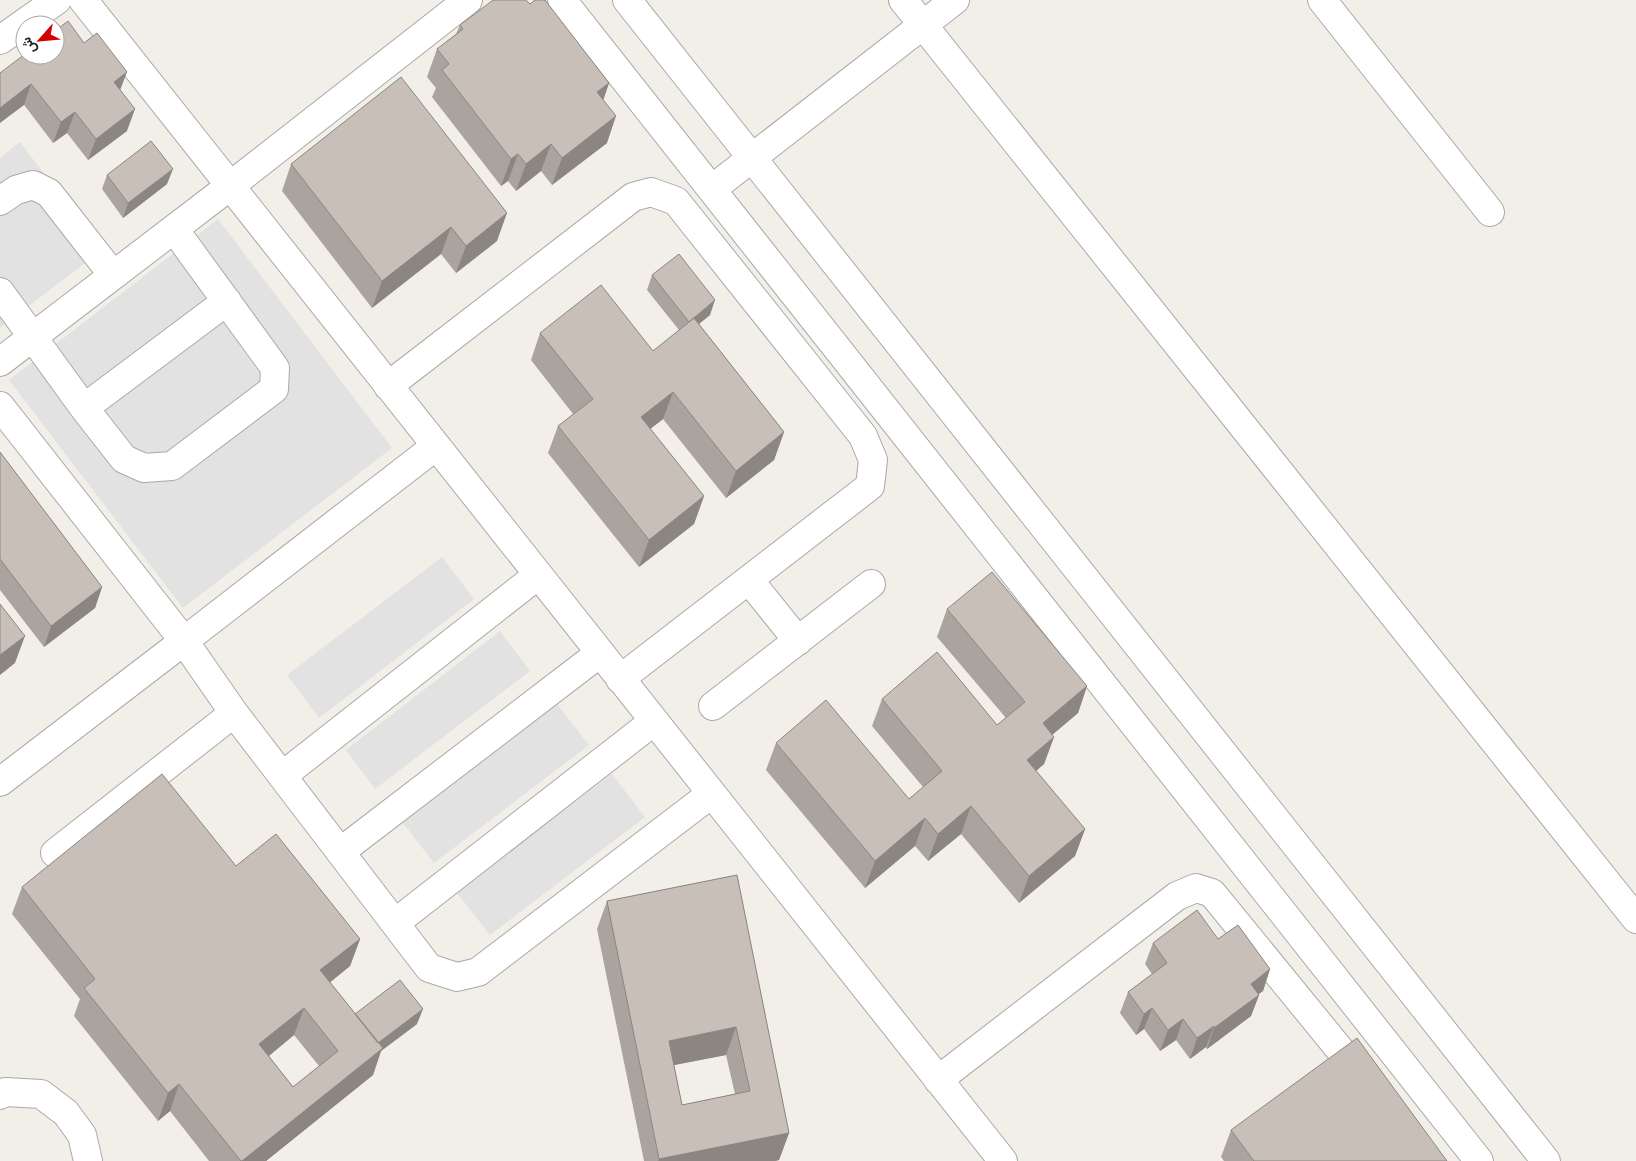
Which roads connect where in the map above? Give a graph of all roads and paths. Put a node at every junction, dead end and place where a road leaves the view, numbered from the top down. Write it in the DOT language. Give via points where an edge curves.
graph roads {
  1 [pos="57,0"];
  2 [pos="83,0"];
  3 [pos="468,0"];
  4 [pos="562,0"];
  5 [pos="626,0"];
  6 [pos="903,0"];
  7 [pos="955,0"];
  8 [pos="1322,0"];
  9 [pos="923,25"];
  10 [pos="0,40"];
  11 [pos="752,158"];
  12 [pos="230,186"];
  13 [pos="712,189"];
  14 [pos="0,202"];
  15 [pos="1490,212"];
  16 [pos="174,229"];
  17 [pos="114,275"];
  18 [pos="0,292"];
  19 [pos="226,301"];
  20 [pos="32,339"];
  21 [pos="0,362"];
  22 [pos="388,386"];
  23 [pos="84,408"];
  24 [pos="2,411"];
  25 [pos="436,446"];
  26 [pos="538,575"];
  27 [pos="749,580"];
  28 [pos="871,584"];
  29 [pos="798,640"];
  30 [pos="184,641"];
  31 [pos="600,653"];
  32 [pos="620,679"];
  33 [pos="713,706"];
  34 [pos="234,714"];
  35 [pos="654,721"];
  36 [pos="282,776"];
  37 [pos="0,782"];
  38 [pos="711,794"];
  39 [pos="340,852"];
  40 [pos="55,853"];
  41 [pos="1636,919"];
  42 [pos="395,923"];
  43 [pos="938,1080"];
  44 [pos="0,1095"];
  45 [pos="1381,1100"];
  46 [pos="989,1156"];
  47 [pos="88,1161"];
  48 [pos="1479,1161"];
  49 [pos="1546,1161"];
  1 -- 10 [label="lane"];
  2 -- 12 [label="lane"];
  3 -- 12 [label="lane"];
  4 -- 13 [label="lane"];
  5 -- 11 [label="lane"];
  6 -- 9 [label="lane"];
  7 -- 9 [label="lane"];
  8 -- 15 [label="lane"];
  9 -- 11 [label="lane"];
  9 -- 41 [label="lane"];
  11 -- 13 [label="lane"];
  11 -- 49 [label="lane"];
  12 -- 16 [label="lane"];
  12 -- 22 [label="lane"];
  13 -- 48 [label="lane"];
  14 -- 17 [label="lane" via="16,190 33,185 48,193"];
  16 -- 17 [label="lane"];
  16 -- 19 [label="lane"];
  17 -- 20 [label="lane"];
  18 -- 20 [label="lane"];
  19 -- 23 [label="lane"];
  19 -- 23 [label="lane" via="275,368 274,389 172,466 144,468 124,459"];
  20 -- 21 [label="lane"];
  20 -- 23 [label="lane"];
  22 -- 25 [label="lane"];
  22 -- 27 [label="lane" via="633,197 651,192 676,201 863,436 873,460 870,486"];
  24 -- 30 [label="lane"];
  25 -- 26 [label="lane"];
  25 -- 30 [label="lane"];
  26 -- 31 [label="lane"];
  26 -- 36 [label="lane"];
  27 -- 29 [label="lane"];
  27 -- 32 [label="lane"];
  28 -- 29 [label="lane"];
  29 -- 33 [label="lane"];
  30 -- 34 [label="lane"];
  30 -- 37 [label="lane"];
  31 -- 32 [label="lane"];
  31 -- 39 [label="lane"];
  32 -- 35 [label="lane"];
  34 -- 36 [label="lane"];
  34 -- 40 [label="lane"];
  35 -- 38 [label="lane"];
  35 -- 42 [label="lane"];
  36 -- 39 [label="lane"];
  38 -- 42 [label="lane" via="478,972 456,977 429,968"];
  38 -- 43 [label="lane"];
  39 -- 42 [label="lane"];
  43 -- 45 [label="lane" via="1177,896 1196,888 1212,893"];
  43 -- 46 [label="lane"];
  44 -- 47 [label="lane" via="5,1092 41,1094 66,1113 82,1135"];
}
